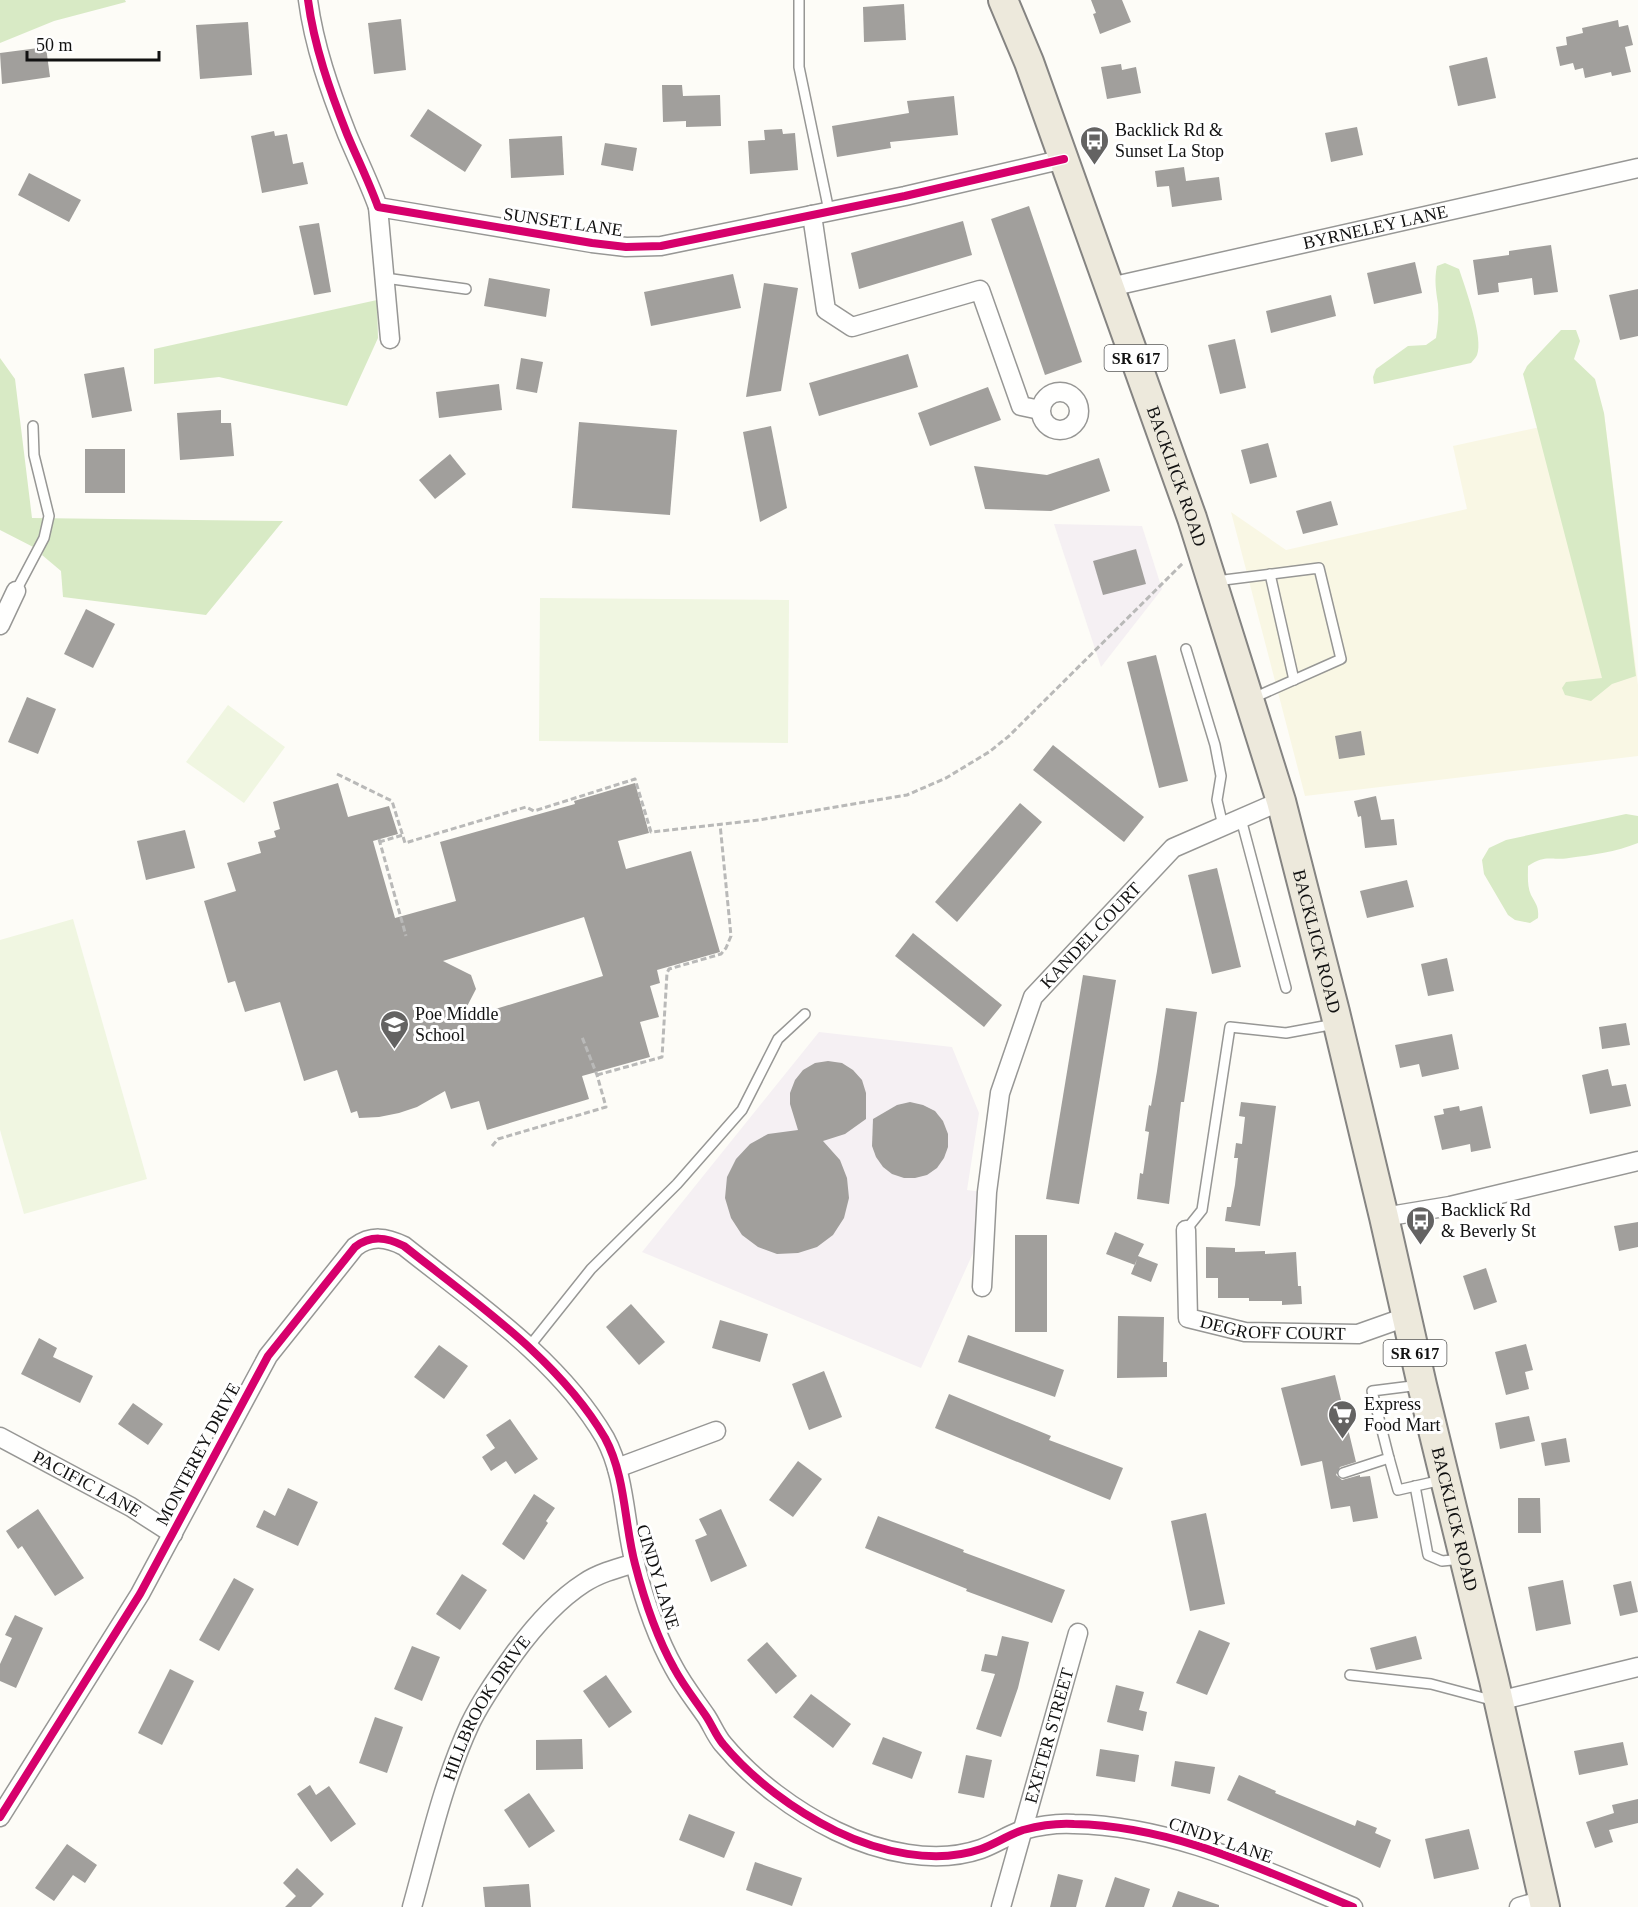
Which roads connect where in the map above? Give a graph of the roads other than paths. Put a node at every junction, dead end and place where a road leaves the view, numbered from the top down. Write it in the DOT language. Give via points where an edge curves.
graph roads {
  1 [pos="308,0"];
  2 [pos="799,0"];
  3 [pos="1003,0"];
  4 [pos="1064,159"];
  5 [pos="1638,168"];
  6 [pos="378,207"];
  7 [pos="821,213"];
  8 [pos="385,278"];
  9 [pos="1110,287"];
  10 [pos="466,289"];
  11 [pos="390,339"];
  12 [pos="1040,410"];
  13 [pos="33,426"];
  14 [pos="1270,574"];
  15 [pos="1212,582"];
  16 [pos="16,591"];
  17 [pos="0,625"];
  18 [pos="1186,649"];
  19 [pos="1294,680"];
  20 [pos="1249,700"];
  21 [pos="1281,801"];
  22 [pos="1240,819"];
  23 [pos="1223,826"];
  24 [pos="1286,988"];
  25 [pos="805,1014"];
  26 [pos="1338,1024"];
  27 [pos="1638,1161"];
  28 [pos="1384,1217"];
  29 [pos="1186,1230"];
  30 [pos="982,1287"];
  31 [pos="484,1311"];
  32 [pos="1406,1317"];
  33 [pos="528,1348"];
  34 [pos="1422,1385"];
  35 [pos="716,1431"];
  36 [pos="0,1437"];
  37 [pos="1389,1458"];
  38 [pos="617,1468"];
  39 [pos="1343,1473"];
  40 [pos="1446,1479"];
  41 [pos="1415,1486"];
  42 [pos="172,1533"];
  43 [pos="1465,1559"];
  44 [pos="635,1563"];
  45 [pos="1078,1633"];
  46 [pos="1638,1667"];
  47 [pos="1350,1675"];
  48 [pos="1498,1701"];
  49 [pos="0,1817"];
  50 [pos="1022,1830"];
  51 [pos="1536,1905"];
  52 [pos="412,1907"];
  53 [pos="1001,1907"];
  54 [pos="1353,1907"];
  1 -- 6 [label="street" via="332,92"];
  2 -- 7 [label="lane" via="800,67"];
  3 -- 4 [label="main road, BACKLICK ROAD / SR 617"];
  4 -- 7 [label="street, SUNSET LANE"];
  4 -- 9 [label="main road, BACKLICK ROAD / SR 617"];
  5 -- 9 [label="street, BYRNELEY LANE"];
  6 -- 7 [label="street, SUNSET LANE" via="626,247 661,246"];
  6 -- 8 [label="street"];
  7 -- 12 [label="street" via="826,310 852,327 980,290 1021,406"];
  8 -- 10 [label="lane"];
  8 -- 11 [label="street"];
  9 -- 15 [label="main road, BACKLICK ROAD / SR 617"];
  13 -- 16 [label="lane" via="34,455 49,516 44,538"];
  14 -- 15 [label="lane"];
  14 -- 19 [label="lane"];
  14 -- 19 [label="lane" via="1319,568 1341,659"];
  15 -- 20 [label="main road, BACKLICK ROAD / SR 617"];
  16 -- 17 [label="street"];
  18 -- 23 [label="lane" via="1215,745 1221,776 1217,801"];
  19 -- 20 [label="lane"];
  20 -- 21 [label="main road, BACKLICK ROAD / SR 617"];
  21 -- 22 [label="street, KANDEL COURT"];
  21 -- 26 [label="main road, BACKLICK ROAD / SR 617"];
  22 -- 23 [label="street, KANDEL COURT"];
  22 -- 24 [label="lane"];
  23 -- 30 [label="street, KANDEL COURT" via="1173,848 1033,997 1000,1093 987,1192"];
  25 -- 33 [label="lane" via="778,1039 742,1110 677,1184 591,1269"];
  26 -- 28 [label="main road, BACKLICK ROAD / SR 617"];
  26 -- 29 [label="lane" via="1286,1033 1230,1027 1202,1210"];
  27 -- 28 [label="street" via="1450,1206"];
  28 -- 32 [label="main road, BACKLICK ROAD / SR 617"];
  29 -- 32 [label="street, DEGROFF COURT" via="1188,1318 1245,1332 1358,1334"];
  31 -- 33 [label="street, CINDY LANE"];
  31 -- 42 [label="street, MONTEREY DRIVE" via="404,1246 392,1240 364,1240 268,1356"];
  32 -- 34 [label="main road, BACKLICK ROAD / SR 617"];
  33 -- 38 [label="street, CINDY LANE" via="594,1420"];
  34 -- 37 [label="lane" via="1371,1391"];
  34 -- 40 [label="main road, BACKLICK ROAD / SR 617"];
  35 -- 38 [label="street"];
  36 -- 42 [label="street, PACIFIC LANE"];
  37 -- 39 [label="lane"];
  37 -- 41 [label="lane" via="1398,1490"];
  38 -- 44 [label="street, CINDY LANE"];
  40 -- 41 [label="lane"];
  40 -- 43 [label="main road, BACKLICK ROAD / SR 617"];
  41 -- 43 [label="lane" via="1428,1555 1442,1561"];
  42 -- 49 [label="street, MONTEREY DRIVE" via="115,1636"];
  43 -- 48 [label="main road, BACKLICK ROAD / SR 617"];
  44 -- 50 [label="street, CINDY LANE" via="649,1612 672,1664 720,1741 759,1780 808,1816 869,1844 901,1853 940,1857 984,1848"];
  44 -- 52 [label="street, HILLBROOK DRIVE" via="596,1576 566,1596 533,1629 491,1687 457,1754"];
  45 -- 50 [label="street, EXETER STREET"];
  46 -- 48 [label="street"];
  47 -- 48 [label="lane" via="1431,1684"];
  48 -- 51 [label="main road, BACKLICK ROAD / SR 617"];
  50 -- 53 [label="street, EXETER STREET"];
  50 -- 54 [label="street, CINDY LANE" via="1072,1823 1181,1839"];
}
